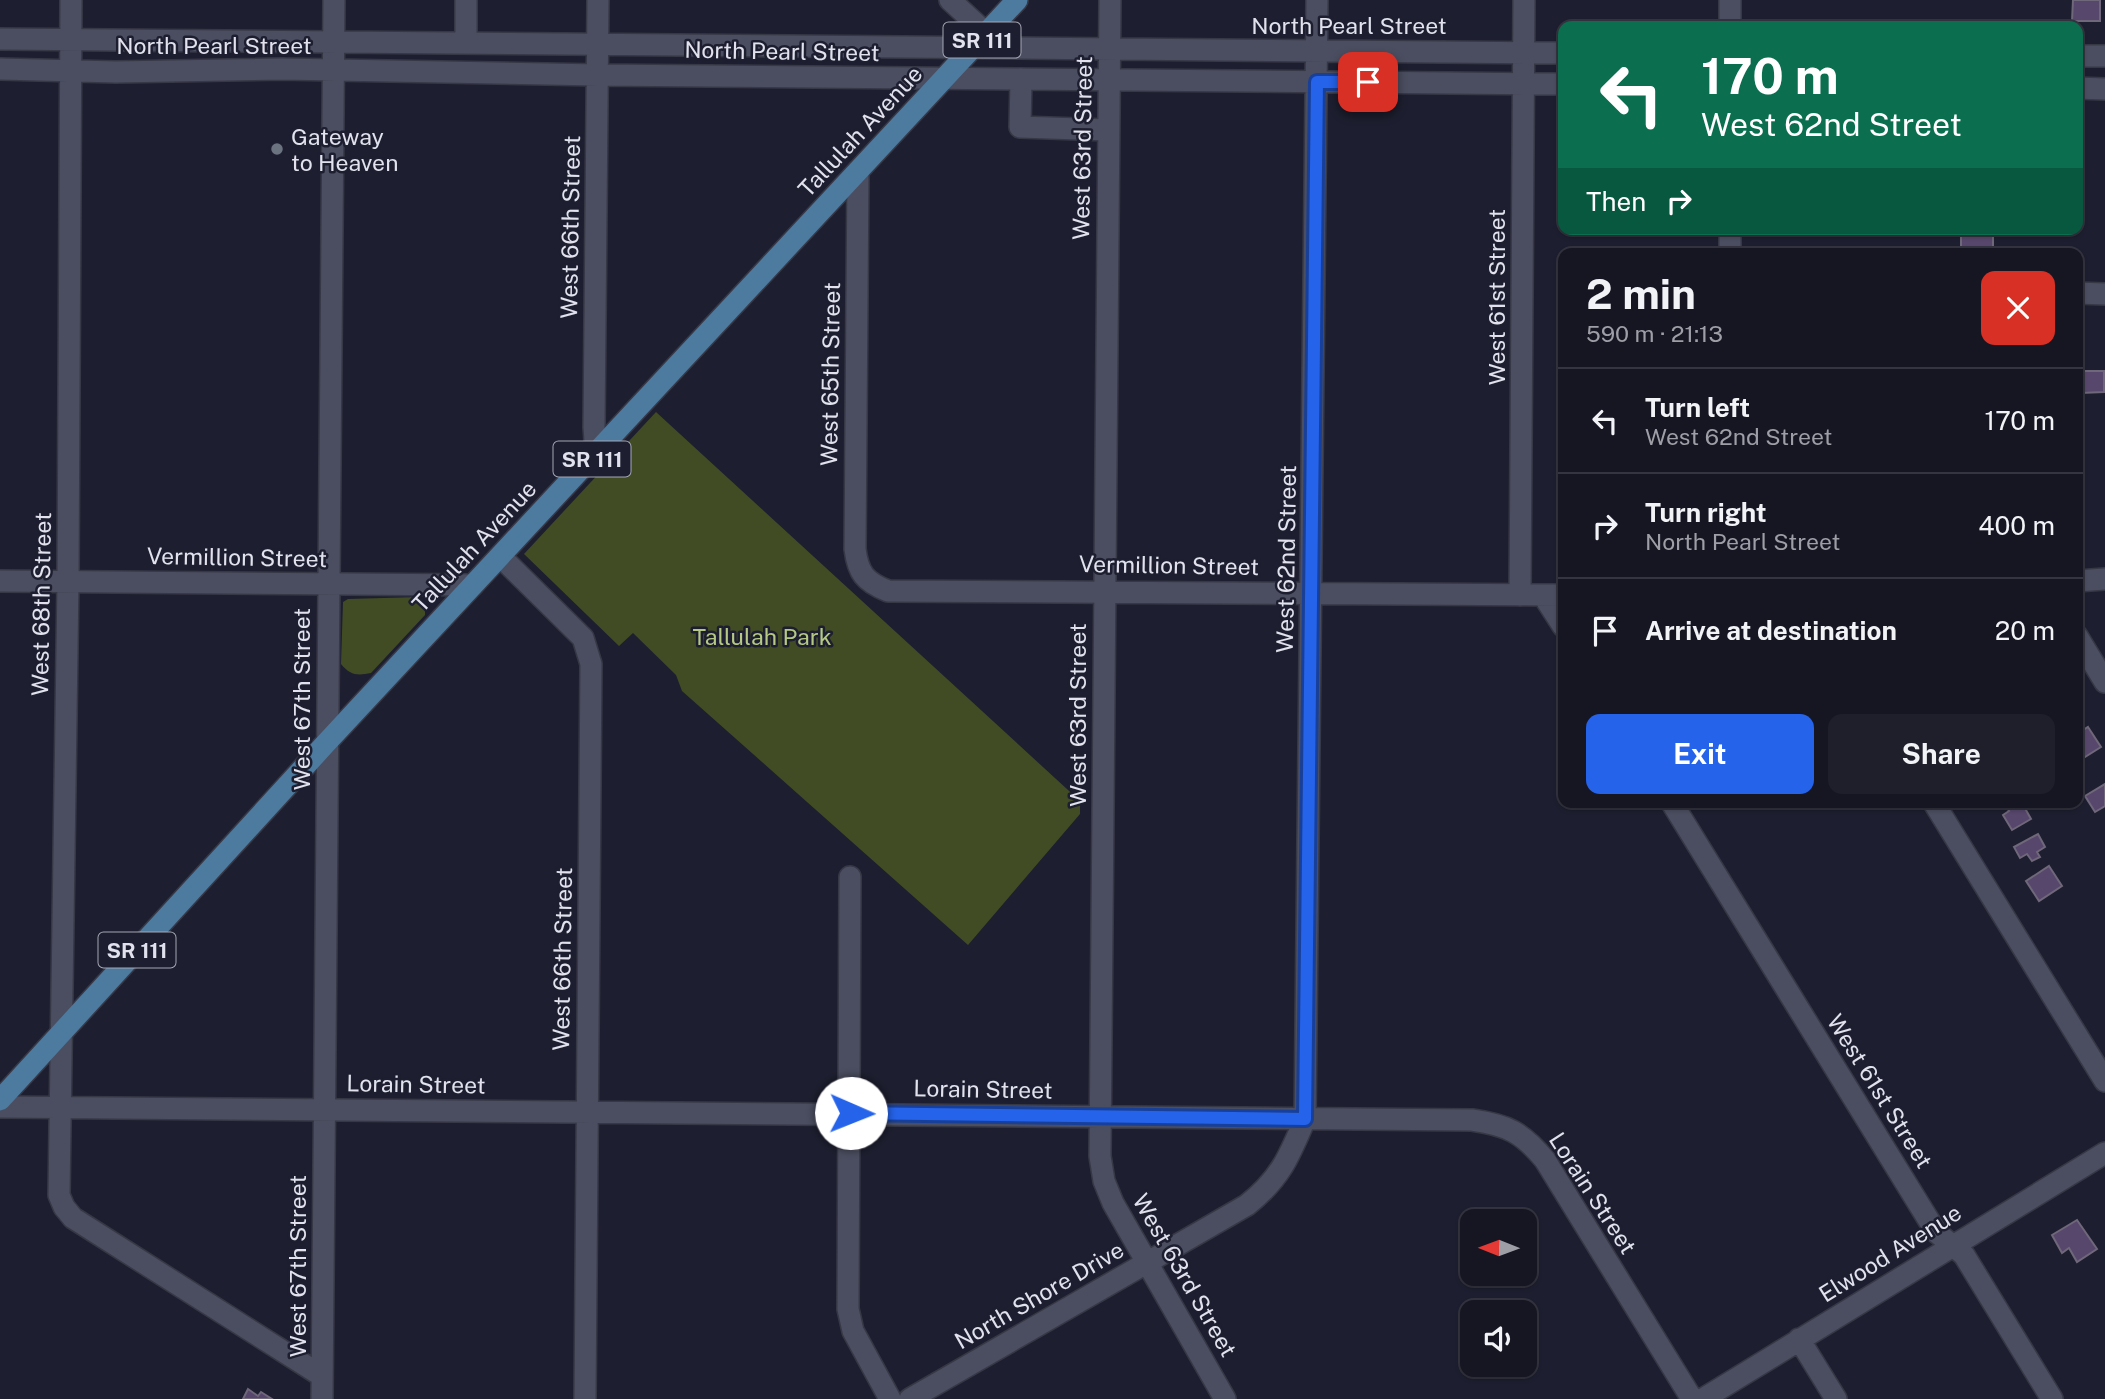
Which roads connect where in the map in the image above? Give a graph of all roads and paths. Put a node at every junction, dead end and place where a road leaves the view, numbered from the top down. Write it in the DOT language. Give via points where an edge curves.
graph roads {
  1 [pos="71,0"];
  2 [pos="334,0"];
  3 [pos="466,0"];
  4 [pos="598,0"];
  5 [pos="950,0"];
  6 [pos="1017,0"];
  7 [pos="1110,0"];
  8 [pos="1317,0"];
  9 [pos="1524,0"];
  10 [pos="1730,0"];
  11 [pos="1730,21"];
  12 [pos="0,39"];
  13 [pos="71,39"];
  14 [pos="333,41"];
  15 [pos="980,42"];
  16 [pos="466,43"];
  17 [pos="598,44"];
  18 [pos="1109,50"];
  19 [pos="1317,51"];
  20 [pos="1523,53"];
  21 [pos="1558,53"];
  22 [pos="2083,56"];
  23 [pos="2105,56"];
  24 [pos="0,69"];
  25 [pos="70,70"];
  26 [pos="333,71"];
  27 [pos="598,75"];
  28 [pos="944,79"];
  29 [pos="1021,79"];
  30 [pos="1109,80"];
  31 [pos="1317,82"];
  32 [pos="1523,84"];
  33 [pos="1558,84"];
  34 [pos="2083,88"];
  35 [pos="2105,89"];
  36 [pos="1108,130"];
  37 [pos="858,171"];
  38 [pos="2083,293"];
  39 [pos="2105,294"];
  40 [pos="596,454"];
  41 [pos="501,556"];
  42 [pos="862,577"];
  43 [pos="2105,579"];
  44 [pos="0,581"];
  45 [pos="68,581"];
  46 [pos="2083,581"];
  47 [pos="328,584"];
  48 [pos="472,585"];
  49 [pos="1104,591"];
  50 [pos="1312,593"];
  51 [pos="1520,595"];
  52 [pos="1553,595"];
  53 [pos="2083,646"];
  54 [pos="2105,682"];
  55 [pos="327,742"];
  56 [pos="1675,808"];
  57 [pos="1937,808"];
  58 [pos="850,877"];
  59 [pos="63,1031"];
  60 [pos="2105,1081"];
  61 [pos="0,1100"];
  62 [pos="0,1107"];
  63 [pos="61,1108"];
  64 [pos="324,1110"];
  65 [pos="587,1113"];
  66 [pos="851,1113"];
  67 [pos="1100,1117"];
  68 [pos="1305,1119"];
  69 [pos="2105,1153"];
  70 [pos="1952,1245"];
  71 [pos="1147,1264"];
  72 [pos="1799,1339"];
  73 [pos="322,1376"];
  74 [pos="322,1399"];
  75 [pos="584,1399"];
  76 [pos="890,1399"];
  77 [pos="911,1399"];
  78 [pos="1225,1399"];
  79 [pos="1692,1399"];
  80 [pos="1703,1399"];
  81 [pos="1836,1399"];
  82 [pos="2052,1399"];
  1 -- 13 [label="street, West 68th Street"];
  2 -- 14 [label="street, West 67th Street"];
  3 -- 16 [label="street"];
  4 -- 17 [label="street, West 66th Street"];
  5 -- 15 [label="street"];
  6 -- 15 [label="main road, Tallulah Avenue / SR 111"];
  7 -- 18 [label="street, West 63rd Street"];
  8 -- 19 [label="street, West 62nd Street"];
  9 -- 20 [label="street, West 61st Street"];
  10 -- 11 [label="street"];
  12 -- 13 [label="street, North Pearl Street"];
  13 -- 14 [label="street, North Pearl Street"];
  13 -- 25 [label="street, West 68th Street"];
  14 -- 16 [label="street, North Pearl Street"];
  14 -- 26 [label="street, West 67th Street"];
  15 -- 17 [label="street, North Pearl Street"];
  15 -- 18 [label="street, North Pearl Street"];
  15 -- 28 [label="main road, Tallulah Avenue / SR 111"];
  16 -- 17 [label="street, North Pearl Street"];
  17 -- 27 [label="street, West 66th Street"];
  18 -- 19 [label="street, North Pearl Street"];
  18 -- 30 [label="street, West 63rd Street"];
  19 -- 20 [label="street, North Pearl Street"];
  19 -- 31 [label="street, West 62nd Street"];
  20 -- 21 [label="street, North Pearl Street"];
  20 -- 32 [label="street, West 61st Street"];
  22 -- 23 [label="street"];
  24 -- 25 [label="street, North Pearl Street"];
  25 -- 26 [label="street, North Pearl Street"];
  25 -- 45 [label="street, West 68th Street"];
  26 -- 27 [label="street, North Pearl Street"];
  26 -- 47 [label="street, West 67th Street"];
  27 -- 28 [label="street, North Pearl Street"];
  27 -- 40 [label="street, West 66th Street"];
  28 -- 29 [label="street, North Pearl Street"];
  28 -- 37 [label="main road, Tallulah Avenue / SR 111"];
  29 -- 30 [label="street, North Pearl Street"];
  29 -- 36 [label="street" via="1020,127"];
  30 -- 31 [label="street, North Pearl Street"];
  30 -- 36 [label="street, West 63rd Street"];
  31 -- 32 [label="street, North Pearl Street"];
  31 -- 50 [label="street, West 62nd Street"];
  32 -- 33 [label="street, North Pearl Street"];
  32 -- 51 [label="street, West 61st Street"];
  34 -- 35 [label="street"];
  36 -- 49 [label="street, West 63rd Street"];
  37 -- 40 [label="main road, Tallulah Avenue / SR 111"];
  37 -- 42 [label="street, West 65th Street" via="855,549"];
  38 -- 39 [label="street"];
  40 -- 41 [label="main road, Tallulah Avenue / SR 111"];
  41 -- 48 [label="main road, Tallulah Avenue / SR 111"];
  41 -- 65 [label="street, West 66th Street" via="573,626 589,650"];
  42 -- 49 [label="street, Vermillion Street" via="888,591"];
  43 -- 46 [label="street"];
  44 -- 45 [label="street, Vermillion Street"];
  45 -- 47 [label="street, Vermillion Street"];
  45 -- 59 [label="street, West 68th Street"];
  47 -- 48 [label="street, Vermillion Street"];
  47 -- 55 [label="street, West 67th Street"];
  48 -- 55 [label="main road, Tallulah Avenue / SR 111"];
  49 -- 50 [label="street, Vermillion Street"];
  49 -- 67 [label="street, West 63rd Street"];
  50 -- 51 [label="street, Vermillion Street"];
  50 -- 68 [label="street, West 62nd Street"];
  51 -- 52 [label="street, Vermillion Street"];
  53 -- 54 [label="street"];
  55 -- 59 [label="main road, Tallulah Avenue / SR 111"];
  55 -- 64 [label="street, West 67th Street"];
  56 -- 70 [label="street, West 61st Street" via="1936,1232"];
  57 -- 60 [label="street"];
  58 -- 66 [label="street"];
  59 -- 61 [label="main road, Tallulah Avenue / SR 111"];
  59 -- 63 [label="street, West 68th Street"];
  62 -- 63 [label="street, Lorain Street"];
  63 -- 64 [label="street, Lorain Street"];
  63 -- 73 [label="street, West 68th Street" via="60,1195 73,1218"];
  64 -- 65 [label="street, Lorain Street"];
  64 -- 73 [label="street, West 67th Street"];
  65 -- 66 [label="street, Lorain Street"];
  65 -- 75 [label="street, West 66th Street"];
  66 -- 67 [label="street, Lorain Street"];
  66 -- 76 [label="street" via="848,1309 853,1331"];
  67 -- 68 [label="street, Lorain Street"];
  67 -- 71 [label="street, West 63rd Street" via="1104,1181"];
  68 -- 71 [label="street, North Shore Drive" via="1284,1168 1266,1190"];
  68 -- 79 [label="street, Lorain Street" via="1472,1120 1513,1129 1545,1160"];
  69 -- 70 [label="street, Elwood Avenue"];
  70 -- 72 [label="street, Elwood Avenue"];
  70 -- 82 [label="street, West 61st Street" via="1964,1255"];
  71 -- 77 [label="street, North Shore Drive"];
  71 -- 78 [label="street, West 63rd Street"];
  72 -- 80 [label="street, Elwood Avenue"];
  72 -- 81 [label="street"];
  73 -- 74 [label="street, West 67th Street"];
}
